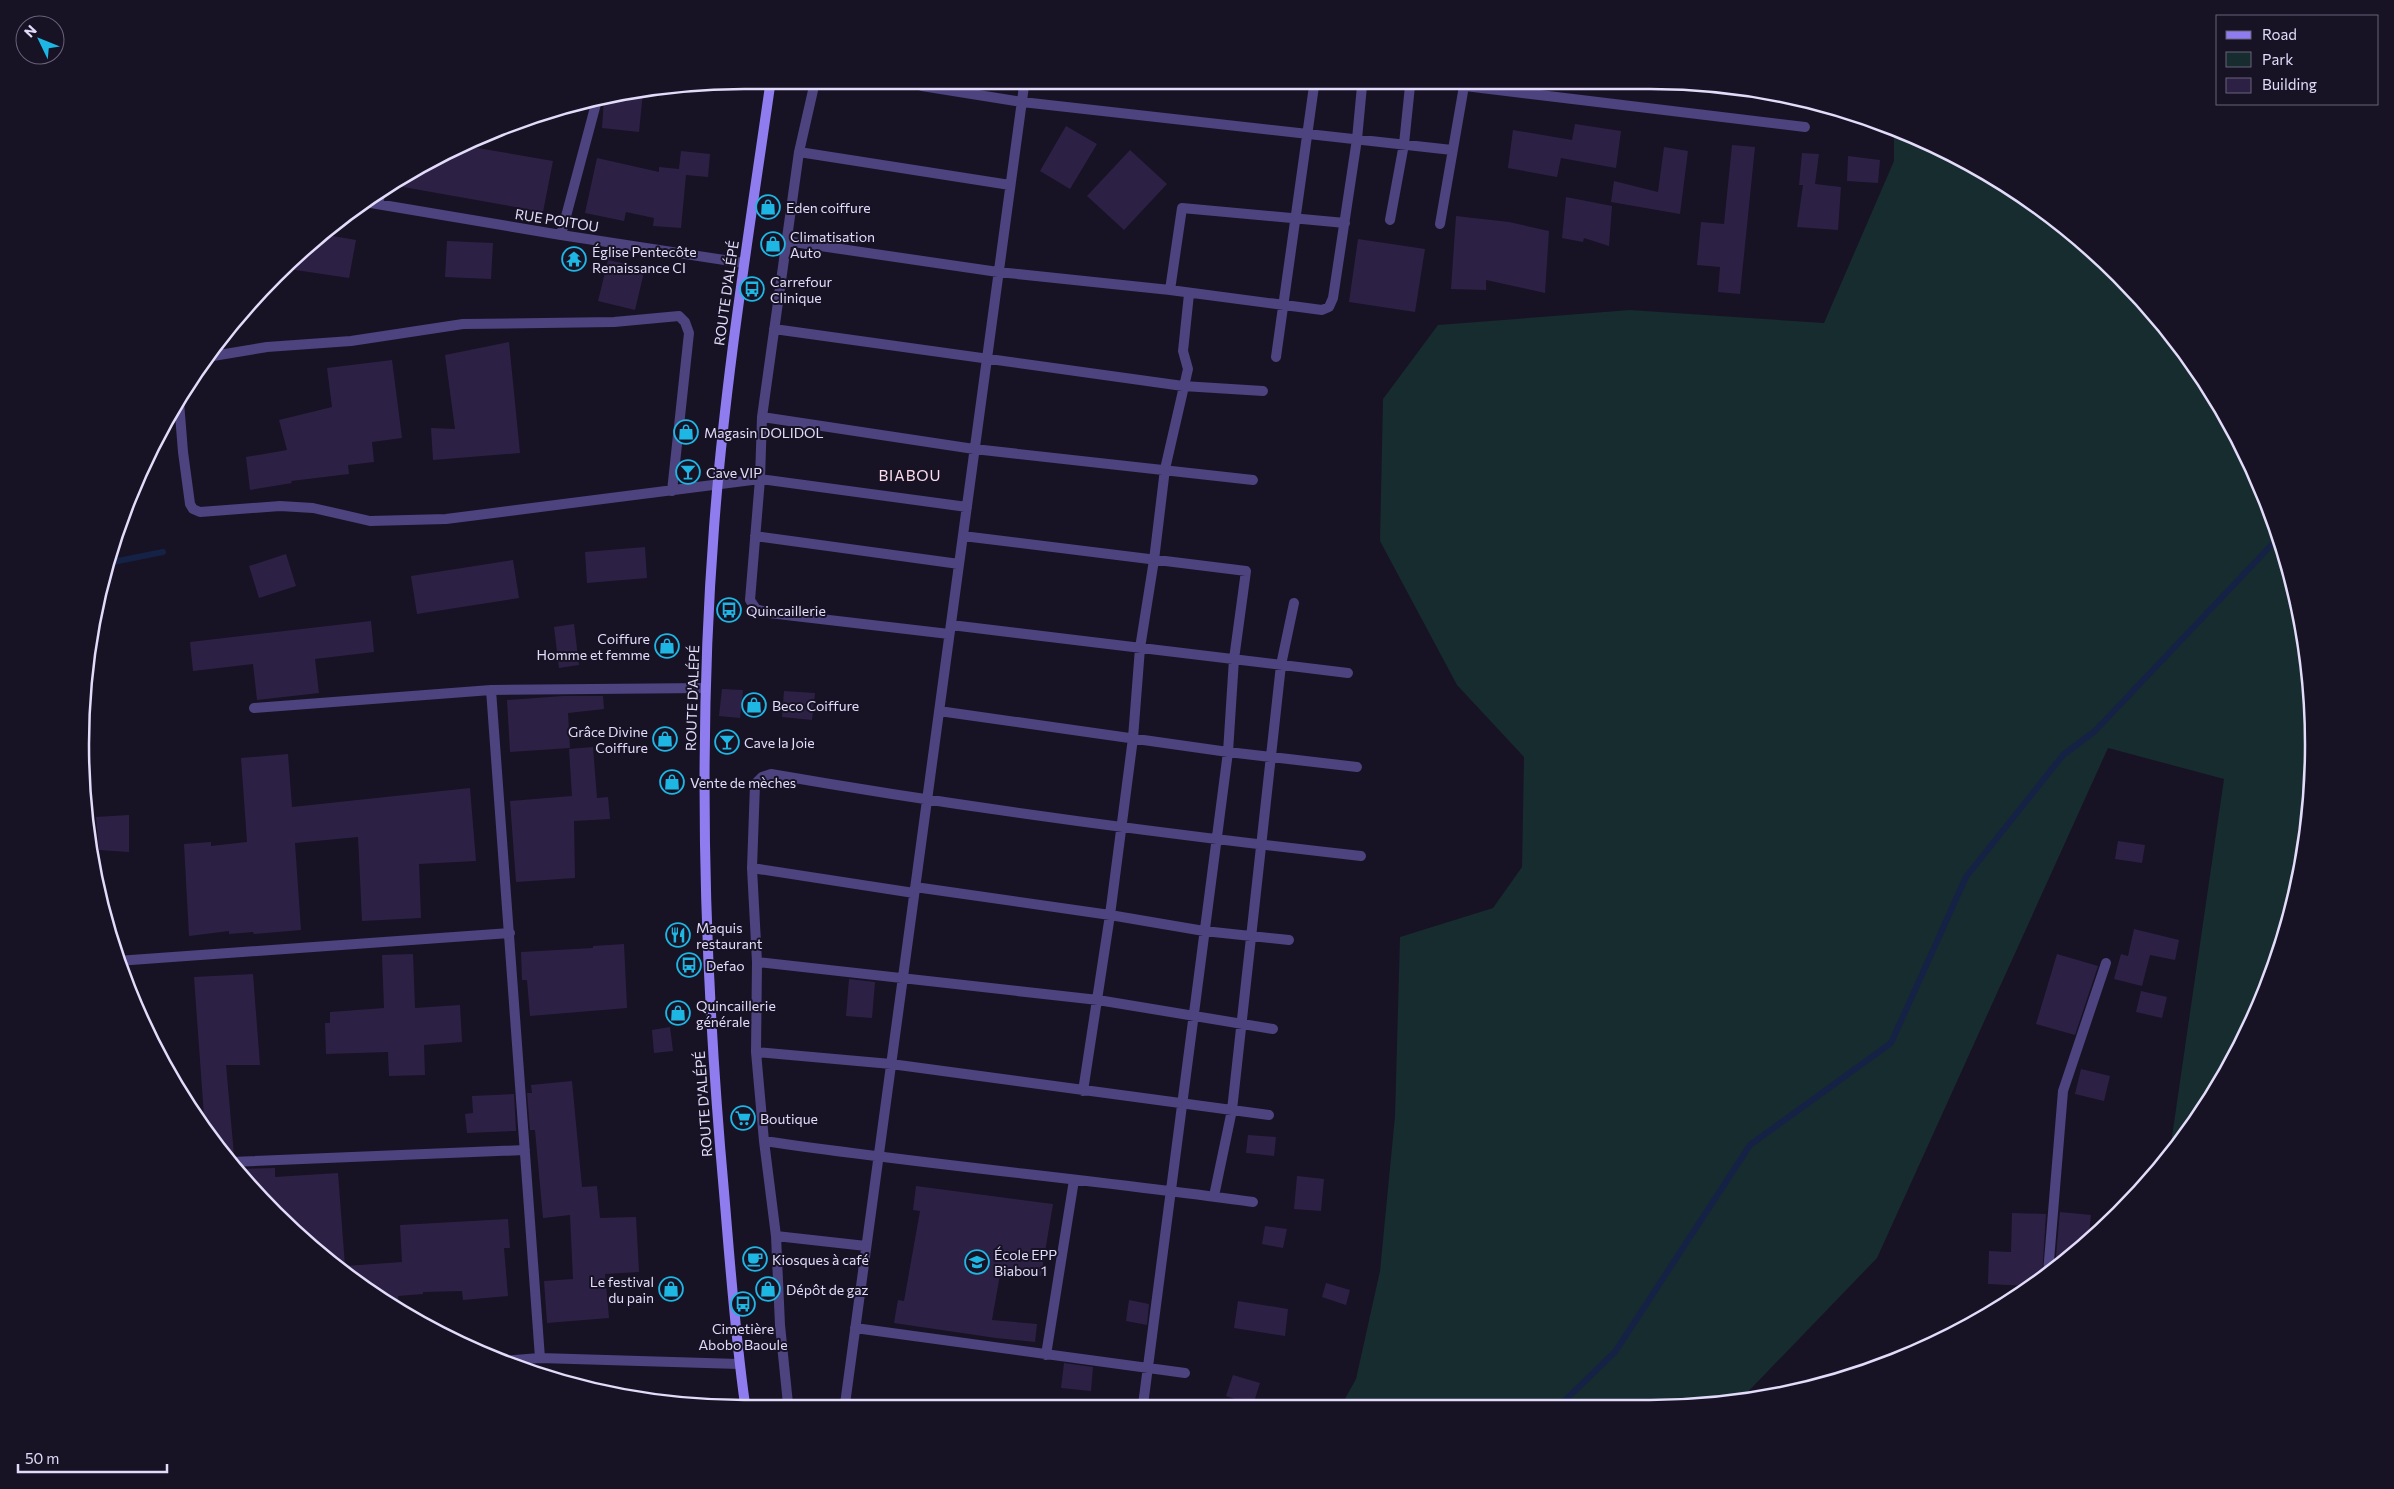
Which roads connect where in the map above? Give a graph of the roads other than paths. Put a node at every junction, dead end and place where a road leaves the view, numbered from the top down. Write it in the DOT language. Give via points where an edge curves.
graph roads {
  1 [pos="770,89"];
  2 [pos="813,89"];
  3 [pos="941,89"];
  4 [pos="1024,89"];
  5 [pos="1314,89"];
  6 [pos="1362,89"];
  7 [pos="1410,89"];
  8 [pos="1463,89"];
  9 [pos="1489,89"];
  10 [pos="1022,102"];
  11 [pos="596,106"];
  12 [pos="1805,127"];
  13 [pos="1308,132"];
  14 [pos="1357,140"];
  15 [pos="1404,144"];
  16 [pos="1452,150"];
  17 [pos="799,152"];
  18 [pos="1010,185"];
  19 [pos="379,200"];
  20 [pos="375,203"];
  21 [pos="378,203"];
  22 [pos="1296,219"];
  23 [pos="1390,220"];
  24 [pos="1345,223"];
  25 [pos="1440,224"];
  26 [pos="560,235"];
  27 [pos="786,241"];
  28 [pos="744,263"];
  29 [pos="998,272"];
  30 [pos="1170,290"];
  31 [pos="1190,294"];
  32 [pos="1284,305"];
  33 [pos="774,329"];
  34 [pos="217,355"];
  35 [pos="1276,357"];
  36 [pos="986,359"];
  37 [pos="1184,386"];
  38 [pos="1262,391"];
  39 [pos="180,412"];
  40 [pos="762,417"];
  41 [pos="974,449"];
  42 [pos="1165,469"];
  43 [pos="760,478"];
  44 [pos="1253,480"];
  45 [pos="717,485"];
  46 [pos="672,491"];
  47 [pos="967,507"];
  48 [pos="755,536"];
  49 [pos="962,536"];
  50 [pos="1154,560"];
  51 [pos="959,564"];
  52 [pos="1294,603"];
  53 [pos="950,630"];
  54 [pos="1140,648"];
  55 [pos="1234,659"];
  56 [pos="1281,665"];
  57 [pos="1348,673"];
  58 [pos="705,688"];
  59 [pos="491,690"];
  60 [pos="254,708"];
  61 [pos="939,711"];
  62 [pos="1132,738"];
  63 [pos="1228,752"];
  64 [pos="1272,757"];
  65 [pos="1357,767"];
  66 [pos="927,801"];
  67 [pos="1120,826"];
  68 [pos="1215,840"];
  69 [pos="1263,845"];
  70 [pos="1361,856"];
  71 [pos="752,868"];
  72 [pos="915,890"];
  73 [pos="1110,915"];
  74 [pos="1204,932"];
  75 [pos="510,933"];
  76 [pos="1251,936"];
  77 [pos="1289,940"];
  78 [pos="126,960"];
  79 [pos="757,962"];
  80 [pos="2106,963"];
  81 [pos="902,979"];
  82 [pos="1098,1000"];
  83 [pos="1194,1016"];
  84 [pos="1241,1024"];
  85 [pos="1273,1029"];
  86 [pos="756,1052"];
  87 [pos="891,1064"];
  88 [pos="1083,1091"];
  89 [pos="1180,1104"];
  90 [pos="1232,1110"];
  91 [pos="1269,1115"];
  92 [pos="764,1140"];
  93 [pos="525,1150"];
  94 [pos="878,1158"];
  95 [pos="239,1162"];
  96 [pos="1074,1180"];
  97 [pos="1169,1190"];
  98 [pos="1214,1196"];
  99 [pos="1253,1202"];
  100 [pos="776,1236"];
  101 [pos="866,1246"];
  102 [pos="2049,1265"];
  103 [pos="856,1328"];
  104 [pos="1046,1355"];
  105 [pos="540,1358"];
  106 [pos="520,1360"];
  107 [pos="739,1364"];
  108 [pos="1147,1367"];
  109 [pos="1184,1373"];
  110 [pos="744,1400"];
  111 [pos="788,1400"];
  112 [pos="846,1400"];
  113 [pos="1144,1400"];
  1 -- 28 [label="main road, ROUTE D'ALÉPÉ"];
  2 -- 17 [label="street"];
  3 -- 10 [label="street"];
  4 -- 10 [label="street"];
  5 -- 13 [label="street"];
  6 -- 14 [label="street"];
  7 -- 15 [label="street"];
  8 -- 16 [label="street"];
  9 -- 12 [label="street"];
  10 -- 13 [label="street"];
  10 -- 18 [label="street"];
  11 -- 26 [label="street"];
  13 -- 14 [label="street"];
  13 -- 22 [label="street"];
  14 -- 15 [label="street"];
  14 -- 24 [label="street"];
  15 -- 16 [label="street"];
  15 -- 23 [label="street"];
  16 -- 25 [label="street"];
  17 -- 18 [label="street"];
  17 -- 27 [label="street"];
  18 -- 29 [label="street"];
  19 -- 21 [label="street"];
  20 -- 21 [label="street, RUE POITOU"];
  21 -- 26 [label="street, RUE POITOU"];
  22 -- 24 [label="street"];
  22 -- 30 [label="street" via="1182,208"];
  22 -- 32 [label="street"];
  24 -- 32 [label="street" via="1329,307 1322,310"];
  26 -- 28 [label="street, RUE POITOU"];
  27 -- 29 [label="street"];
  27 -- 33 [label="street"];
  28 -- 45 [label="main road, ROUTE D'ALÉPÉ"];
  29 -- 30 [label="street"];
  29 -- 36 [label="street"];
  30 -- 31 [label="street"];
  31 -- 32 [label="street"];
  31 -- 37 [label="street" via="1184,351 1188,369"];
  32 -- 35 [label="street"];
  33 -- 36 [label="street"];
  33 -- 40 [label="street"];
  34 -- 46 [label="street" via="267,347 351,341 463,324 614,322 679,316 689,333"];
  36 -- 37 [label="street"];
  36 -- 41 [label="street"];
  37 -- 38 [label="street"];
  37 -- 42 [label="street"];
  39 -- 46 [label="street" via="190,504 200,512 280,506 313,508 370,521 446,519"];
  40 -- 41 [label="street"];
  40 -- 43 [label="street"];
  41 -- 42 [label="street"];
  41 -- 47 [label="street"];
  42 -- 44 [label="street"];
  42 -- 50 [label="street"];
  43 -- 45 [label="street"];
  43 -- 47 [label="street"];
  43 -- 48 [label="street"];
  45 -- 46 [label="street"];
  45 -- 58 [label="main road, ROUTE D'ALÉPÉ"];
  47 -- 49 [label="street"];
  48 -- 51 [label="street"];
  48 -- 53 [label="street" via="750,600 756,609 769,613"];
  49 -- 50 [label="street"];
  49 -- 51 [label="street"];
  50 -- 54 [label="street"];
  50 -- 55 [label="street" via="1246,571"];
  51 -- 53 [label="street"];
  52 -- 56 [label="street"];
  53 -- 54 [label="street"];
  53 -- 61 [label="street"];
  54 -- 55 [label="street"];
  54 -- 62 [label="street"];
  55 -- 56 [label="street"];
  55 -- 63 [label="street"];
  56 -- 57 [label="street"];
  56 -- 64 [label="street"];
  58 -- 59 [label="street"];
  58 -- 107 [label="main road, ROUTE D'ALÉPÉ" via="705,923 718,1132"];
  59 -- 60 [label="street"];
  59 -- 75 [label="street"];
  61 -- 62 [label="street"];
  61 -- 66 [label="street"];
  62 -- 63 [label="street"];
  62 -- 67 [label="street"];
  63 -- 64 [label="street"];
  63 -- 68 [label="street"];
  64 -- 65 [label="street"];
  64 -- 69 [label="street"];
  66 -- 67 [label="street"];
  66 -- 71 [label="street" via="771,774 762,777 755,784"];
  66 -- 72 [label="street"];
  67 -- 68 [label="street"];
  67 -- 73 [label="street"];
  68 -- 69 [label="street"];
  68 -- 74 [label="street"];
  69 -- 70 [label="street"];
  69 -- 76 [label="street"];
  71 -- 72 [label="street"];
  71 -- 79 [label="street"];
  72 -- 73 [label="street"];
  72 -- 81 [label="street"];
  73 -- 74 [label="street"];
  73 -- 82 [label="street"];
  74 -- 76 [label="street"];
  74 -- 83 [label="street"];
  75 -- 78 [label="street"];
  75 -- 93 [label="street"];
  76 -- 77 [label="street"];
  76 -- 84 [label="street"];
  79 -- 81 [label="street"];
  79 -- 86 [label="street"];
  80 -- 102 [label="street" via="2063,1092"];
  81 -- 82 [label="street"];
  81 -- 87 [label="street"];
  82 -- 83 [label="street"];
  82 -- 88 [label="street"];
  83 -- 84 [label="street"];
  83 -- 89 [label="street"];
  84 -- 85 [label="street"];
  84 -- 90 [label="street"];
  86 -- 87 [label="street"];
  86 -- 92 [label="street"];
  87 -- 88 [label="street"];
  87 -- 94 [label="street"];
  88 -- 89 [label="street"];
  89 -- 90 [label="street"];
  89 -- 97 [label="street"];
  90 -- 91 [label="street"];
  90 -- 98 [label="street"];
  92 -- 94 [label="street"];
  92 -- 100 [label="street"];
  93 -- 95 [label="street"];
  93 -- 105 [label="street"];
  94 -- 96 [label="street"];
  94 -- 101 [label="street"];
  96 -- 97 [label="street"];
  96 -- 104 [label="street"];
  97 -- 98 [label="street"];
  97 -- 108 [label="street"];
  98 -- 99 [label="street"];
  100 -- 101 [label="street"];
  100 -- 111 [label="street"];
  101 -- 103 [label="street"];
  103 -- 104 [label="street"];
  103 -- 112 [label="street"];
  104 -- 108 [label="street"];
  105 -- 106 [label="street"];
  105 -- 107 [label="street"];
  107 -- 110 [label="main road, ROUTE D'ALÉPÉ"];
  108 -- 109 [label="street"];
  108 -- 113 [label="street"];
}
